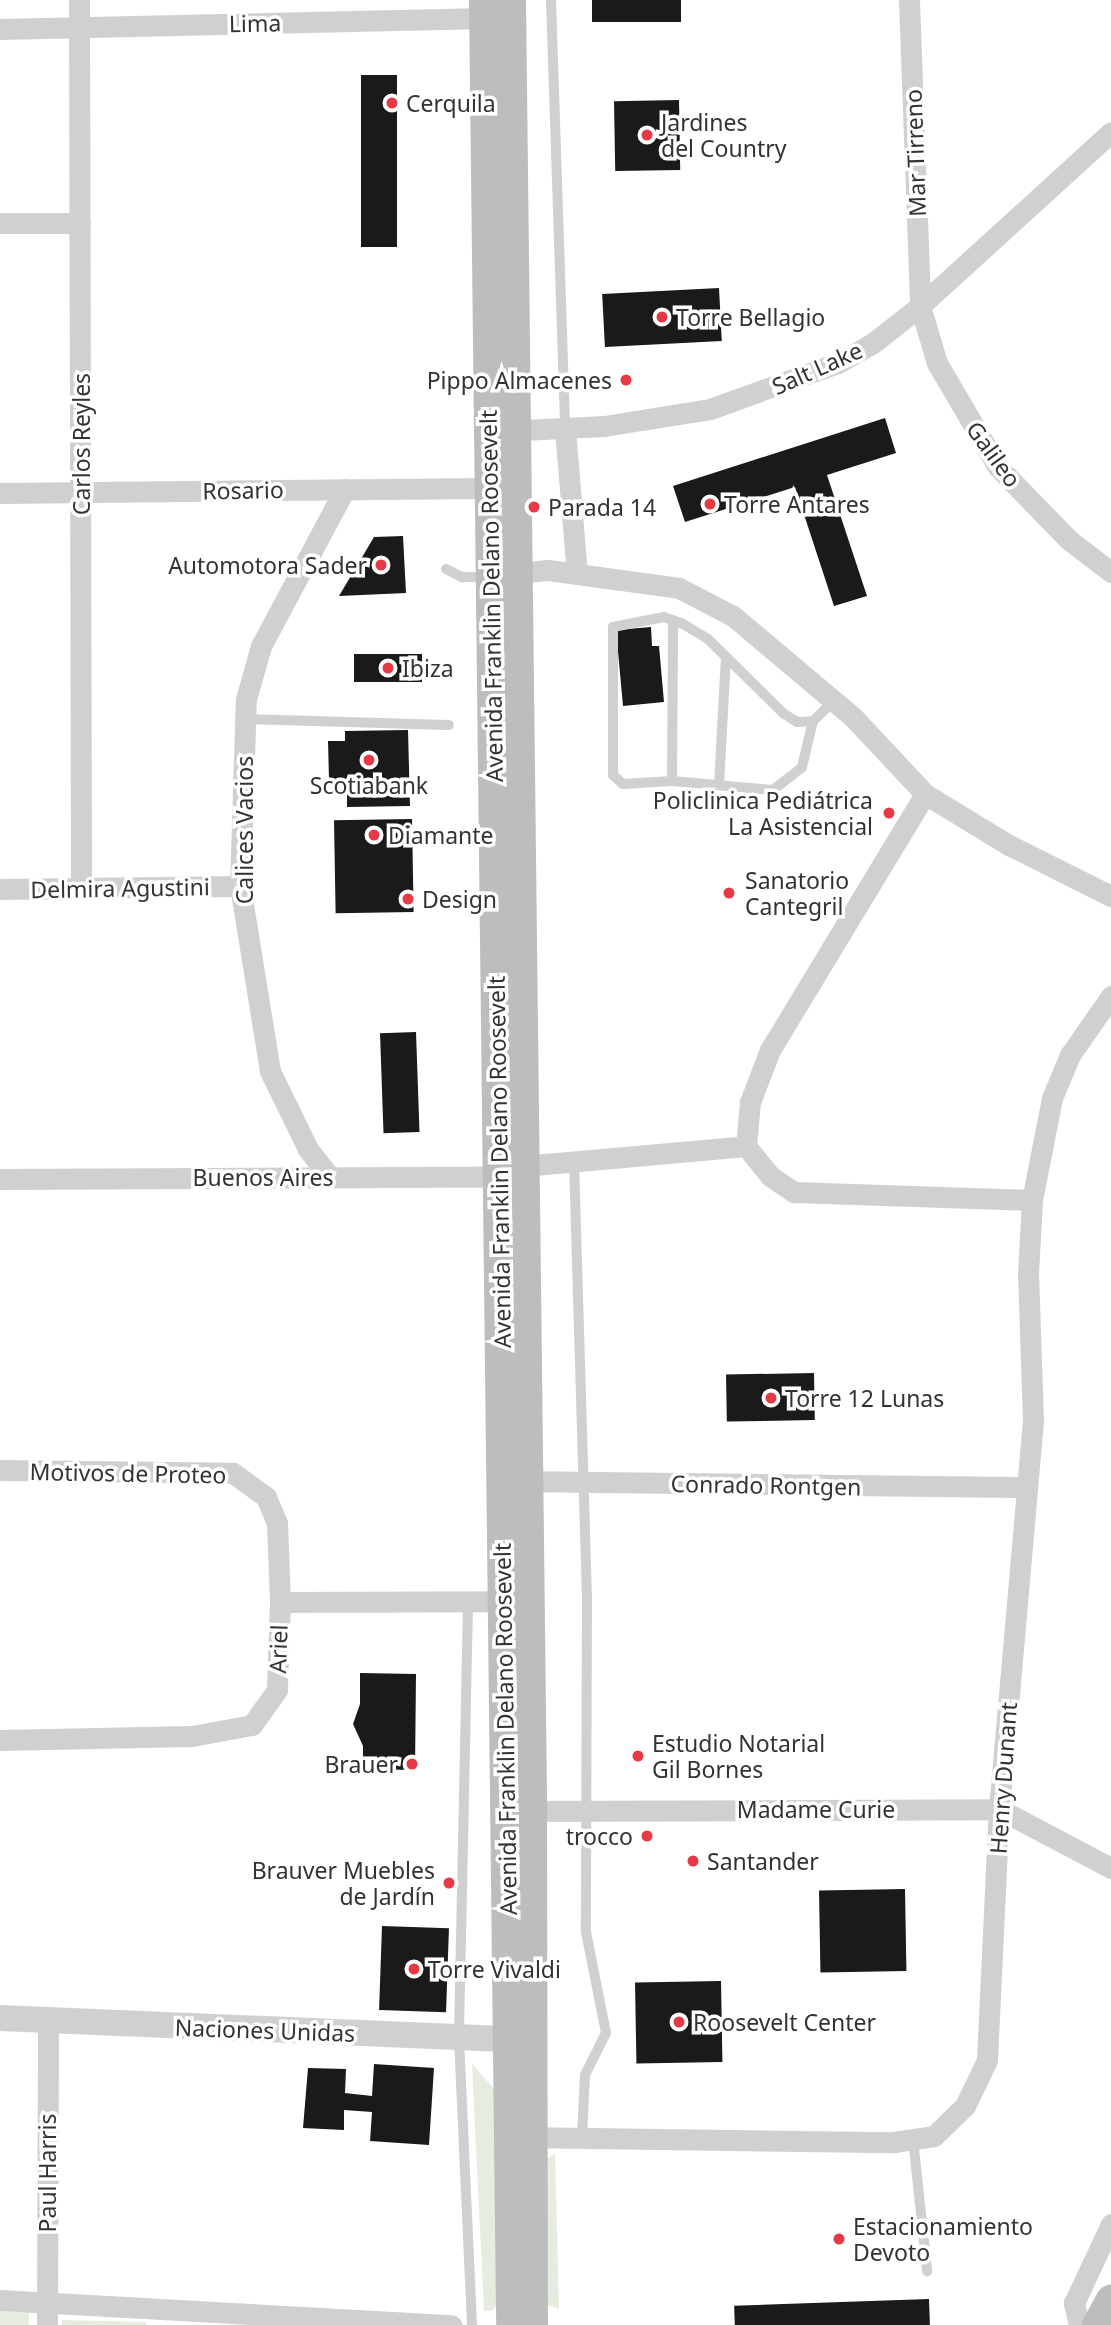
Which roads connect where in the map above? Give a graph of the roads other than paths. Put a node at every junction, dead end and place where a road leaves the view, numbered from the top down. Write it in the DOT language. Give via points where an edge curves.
graph roads {
  1 [pos="79,0"];
  2 [pos="551,0"];
  3 [pos="909,0"];
  4 [pos="498,9"];
  5 [pos="79,27"];
  6 [pos="0,29"];
  7 [pos="1111,132"];
  8 [pos="80,222"];
  9 [pos="0,223"];
  10 [pos="920,306"];
  11 [pos="565,429"];
  12 [pos="502,431"];
  13 [pos="486,488"];
  14 [pos="345,489"];
  15 [pos="81,492"];
  16 [pos="0,493"];
  17 [pos="446,569"];
  18 [pos="518,572"];
  19 [pos="1111,572"];
  20 [pos="578,574"];
  21 [pos="488,577"];
  22 [pos="673,620"];
  23 [pos="726,657"];
  24 [pos="833,702"];
  25 [pos="245,719"];
  26 [pos="813,721"];
  27 [pos="449,725"];
  28 [pos="672,781"];
  29 [pos="719,785"];
  30 [pos="925,794"];
  31 [pos="240,886"];
  32 [pos="81,888"];
  33 [pos="0,889"];
  34 [pos="1111,896"];
  35 [pos="1111,996"];
  36 [pos="746,1146"];
  37 [pos="575,1161"];
  38 [pos="511,1170"];
  39 [pos="329,1176"];
  40 [pos="0,1179"];
  41 [pos="1032,1200"];
  42 [pos="0,1470"];
  43 [pos="516,1481"];
  44 [pos="582,1483"];
  45 [pos="1027,1487"];
  46 [pos="516,1601"];
  47 [pos="280,1602"];
  48 [pos="468,1604"];
  49 [pos="0,1740"];
  50 [pos="584,1809"];
  51 [pos="999,1809"];
  52 [pos="519,1811"];
  53 [pos="1111,1868"];
  54 [pos="0,2018"];
  55 [pos="48,2020"];
  56 [pos="459,2038"];
  57 [pos="519,2040"];
  58 [pos="521,2136"];
  59 [pos="582,2136"];
  60 [pos="913,2139"];
  61 [pos="1111,2224"];
  62 [pos="927,2271"];
  63 [pos="0,2300"];
  64 [pos="1111,2300"];
  65 [pos="47,2302"];
  66 [pos="357,2322"];
  67 [pos="47,2325"];
  68 [pos="451,2325"];
  69 [pos="472,2325"];
  70 [pos="511,2325"];
  71 [pos="533,2325"];
  72 [pos="1079,2325"];
  73 [pos="1097,2325"];
  1 -- 5 [label="street, Carlos Reyles"];
  2 -- 11 [label="lane"];
  3 -- 10 [label="street, Mar Tirreno"];
  4 -- 5 [label="street, Lima"];
  4 -- 12 [label="main road, Avenida Franklin Delano Roosevelt"];
  5 -- 6 [label="street, Lima"];
  5 -- 8 [label="street, Carlos Reyles"];
  7 -- 10 [label="street, Salt Lake"];
  8 -- 9 [label="street"];
  8 -- 15 [label="street, Carlos Reyles"];
  10 -- 11 [label="street, Salt Lake" via="873,343 802,380 710,409"];
  10 -- 19 [label="street, Galileo" via="937,363 998,467 1069,541"];
  11 -- 12 [label="street, Salt Lake"];
  11 -- 20 [label="street"];
  12 -- 13 [label="main road, Avenida Franklin Delano Roosevelt"];
  12 -- 18 [label="main road, Avenida Franklin Delano Roosevelt"];
  13 -- 14 [label="street, Rosario"];
  13 -- 21 [label="main road, Avenida Franklin Delano Roosevelt"];
  14 -- 15 [label="street, Rosario"];
  14 -- 25 [label="street, Calices Vacios" via="261,646"];
  15 -- 16 [label="street, Rosario"];
  15 -- 32 [label="street, Carlos Reyles"];
  17 -- 21 [label="lane" via="462,577"];
  18 -- 20 [label="street"];
  18 -- 21 [label="street"];
  18 -- 38 [label="main road, Avenida Franklin Delano Roosevelt"];
  20 -- 24 [label="street" via="679,588 733,616"];
  21 -- 38 [label="main road, Avenida Franklin Delano Roosevelt"];
  22 -- 23 [label="lane" via="708,639"];
  22 -- 28 [label="lane"];
  22 -- 28 [label="lane" via="618,623 611,633 616,710 613,775 623,784"];
  23 -- 26 [label="lane" via="784,713 797,722"];
  23 -- 29 [label="lane"];
  24 -- 26 [label="lane"];
  24 -- 30 [label="street"];
  25 -- 27 [label="lane"];
  25 -- 31 [label="street, Calices Vacios"];
  26 -- 29 [label="lane" via="802,767 792,778 773,790"];
  28 -- 29 [label="lane"];
  30 -- 34 [label="street" via="1009,845"];
  30 -- 36 [label="street" via="770,1050 750,1102"];
  31 -- 32 [label="street, Delmira Agustini"];
  31 -- 39 [label="street, Calices Vacios" via="270,1071 308,1149"];
  32 -- 33 [label="street, Delmira Agustini"];
  35 -- 41 [label="street, Henry Dunant" via="1070,1055 1052,1098"];
  36 -- 37 [label="street, Buenos Aires"];
  36 -- 41 [label="street" via="770,1176 794,1192"];
  37 -- 38 [label="street, Buenos Aires"];
  37 -- 44 [label="lane"];
  38 -- 39 [label="street, Buenos Aires"];
  38 -- 43 [label="main road, Avenida Franklin Delano Roosevelt"];
  39 -- 40 [label="street, Buenos Aires"];
  41 -- 45 [label="street, Henry Dunant" via="1028,1274 1033,1422"];
  42 -- 47 [label="street, Motivos de Proteo" via="233,1473 266,1497 277,1523"];
  43 -- 44 [label="street, Conrado Rontgen"];
  43 -- 46 [label="main road, Avenida Franklin Delano Roosevelt"];
  44 -- 45 [label="street, Conrado Rontgen"];
  44 -- 50 [label="lane" via="587,1598"];
  45 -- 51 [label="street, Henry Dunant"];
  46 -- 48 [label="street, Ariel"];
  46 -- 52 [label="main road, Avenida Franklin Delano Roosevelt"];
  47 -- 48 [label="street, Ariel"];
  47 -- 49 [label="street, Ariel" via="277,1690 252,1726 192,1736"];
  48 -- 56 [label="lane"];
  50 -- 51 [label="street, Madame Curie"];
  50 -- 52 [label="street, Madame Curie"];
  50 -- 59 [label="lane" via="586,1932 606,2033 584,2075"];
  51 -- 53 [label="street, Madame Curie"];
  51 -- 60 [label="street, Henry Dunant" via="987,2060 965,2106 934,2136"];
  52 -- 57 [label="main road, Avenida Franklin Delano Roosevelt"];
  54 -- 55 [label="street, Naciones Unidas"];
  55 -- 56 [label="street, Naciones Unidas"];
  55 -- 65 [label="street, Paul Harris"];
  56 -- 57 [label="street, Naciones Unidas"];
  56 -- 69 [label="lane"];
  57 -- 58 [label="main road, Avenida Franklin Delano Roosevelt"];
  58 -- 59 [label="street, Henry Dunant"];
  58 -- 70 [label="main road, Avenida Franklin Delano Roosevelt"];
  58 -- 71 [label="main road, Avenida Franklin Delano Roosevelt"];
  59 -- 60 [label="street, Henry Dunant"];
  60 -- 62 [label="lane"];
  61 -- 72 [label="street" via="1074,2303"];
  63 -- 65 [label="street"];
  64 -- 73 [label="main road"];
  65 -- 66 [label="street"];
  65 -- 67 [label="street, Paul Harris"];
  66 -- 68 [label="street"];
}
